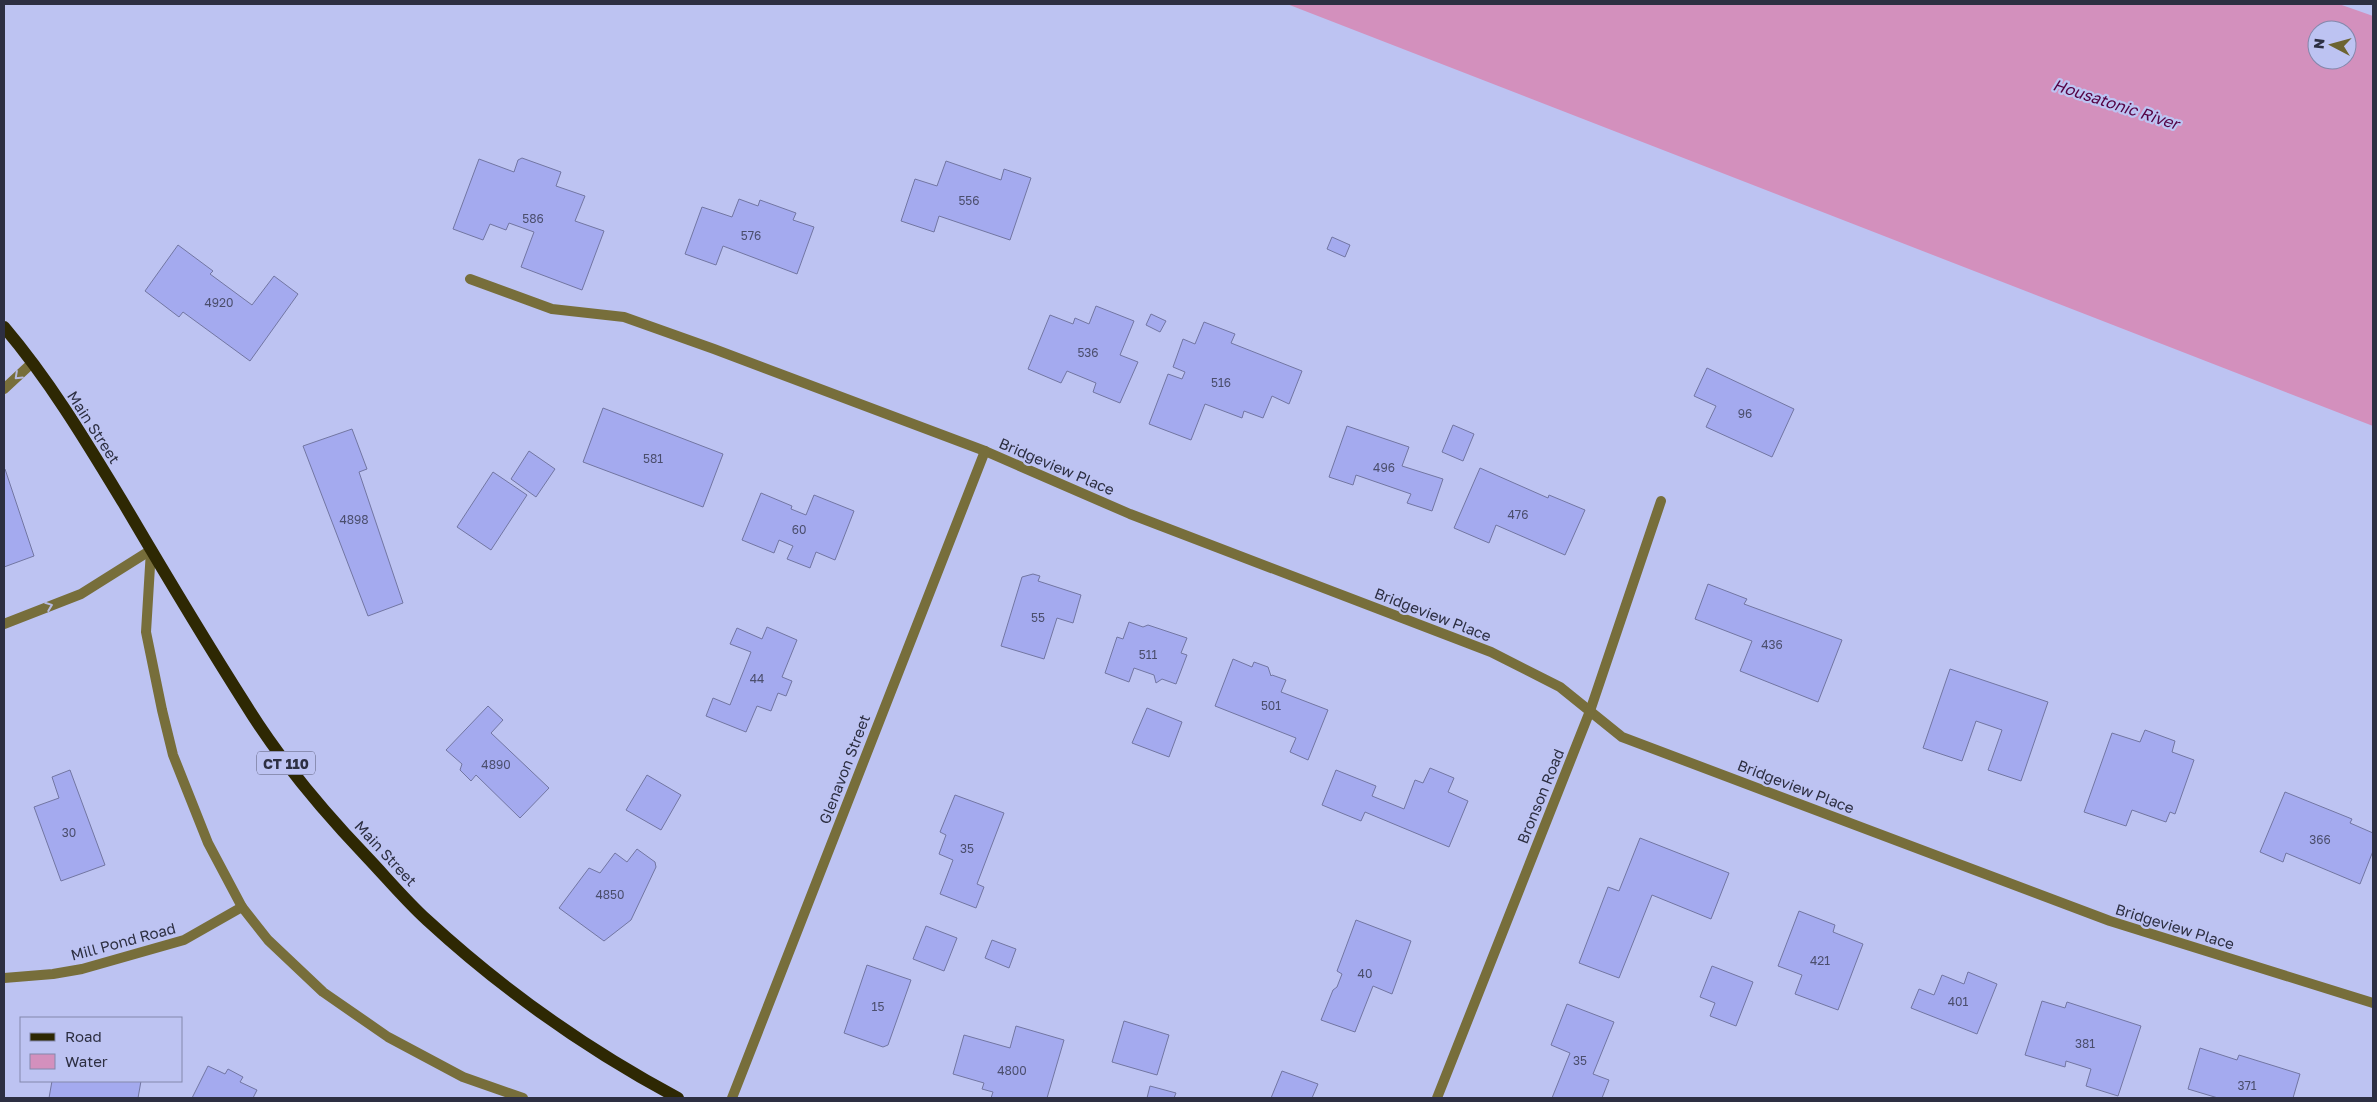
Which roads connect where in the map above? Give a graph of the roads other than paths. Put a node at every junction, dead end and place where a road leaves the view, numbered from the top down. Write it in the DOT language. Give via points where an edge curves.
graph roads {
  1 [pos="470,279"];
  2 [pos="4,327"];
  3 [pos="32,364"];
  4 [pos="4,389"];
  5 [pos="985,451"];
  6 [pos="1661,501"];
  7 [pos="151,550"];
  8 [pos="4,624"];
  9 [pos="1590,711"];
  10 [pos="242,907"];
  11 [pos="4,978"];
  12 [pos="2373,1003"];
  13 [pos="523,1098"];
  14 [pos="678,1098"];
  15 [pos="732,1098"];
  16 [pos="1437,1098"];
  1 -- 5 [label="street, Bridgeview Place" via="552,309 624,317"];
  2 -- 3 [label="main road, Main Street / CT 110"];
  3 -- 4 [label="street, one-way"];
  3 -- 7 [label="main road, Main Street / CT 110" via="83,436"];
  5 -- 9 [label="street, Bridgeview Place" via="1130,514 1491,652 1560,687"];
  5 -- 15 [label="street, Glenavon Street"];
  6 -- 9 [label="street, Bronson Road"];
  8 -- 7 [label="street, one-way" via="81,594"];
  7 -- 10 [label="street" via="146,632 162,710 174,755 208,843"];
  7 -- 14 [label="main road, Main Street / CT 110" via="247,708 293,772 338,826 427,920 553,1021"];
  9 -- 12 [label="street, Bridgeview Place" via="1622,737 2110,921"];
  9 -- 16 [label="street, Bronson Road"];
  10 -- 11 [label="street, Mill Pond Road" via="184,940 82,969"];
  10 -- 13 [label="street" via="268,940 323,992 388,1038 463,1077"];
}
